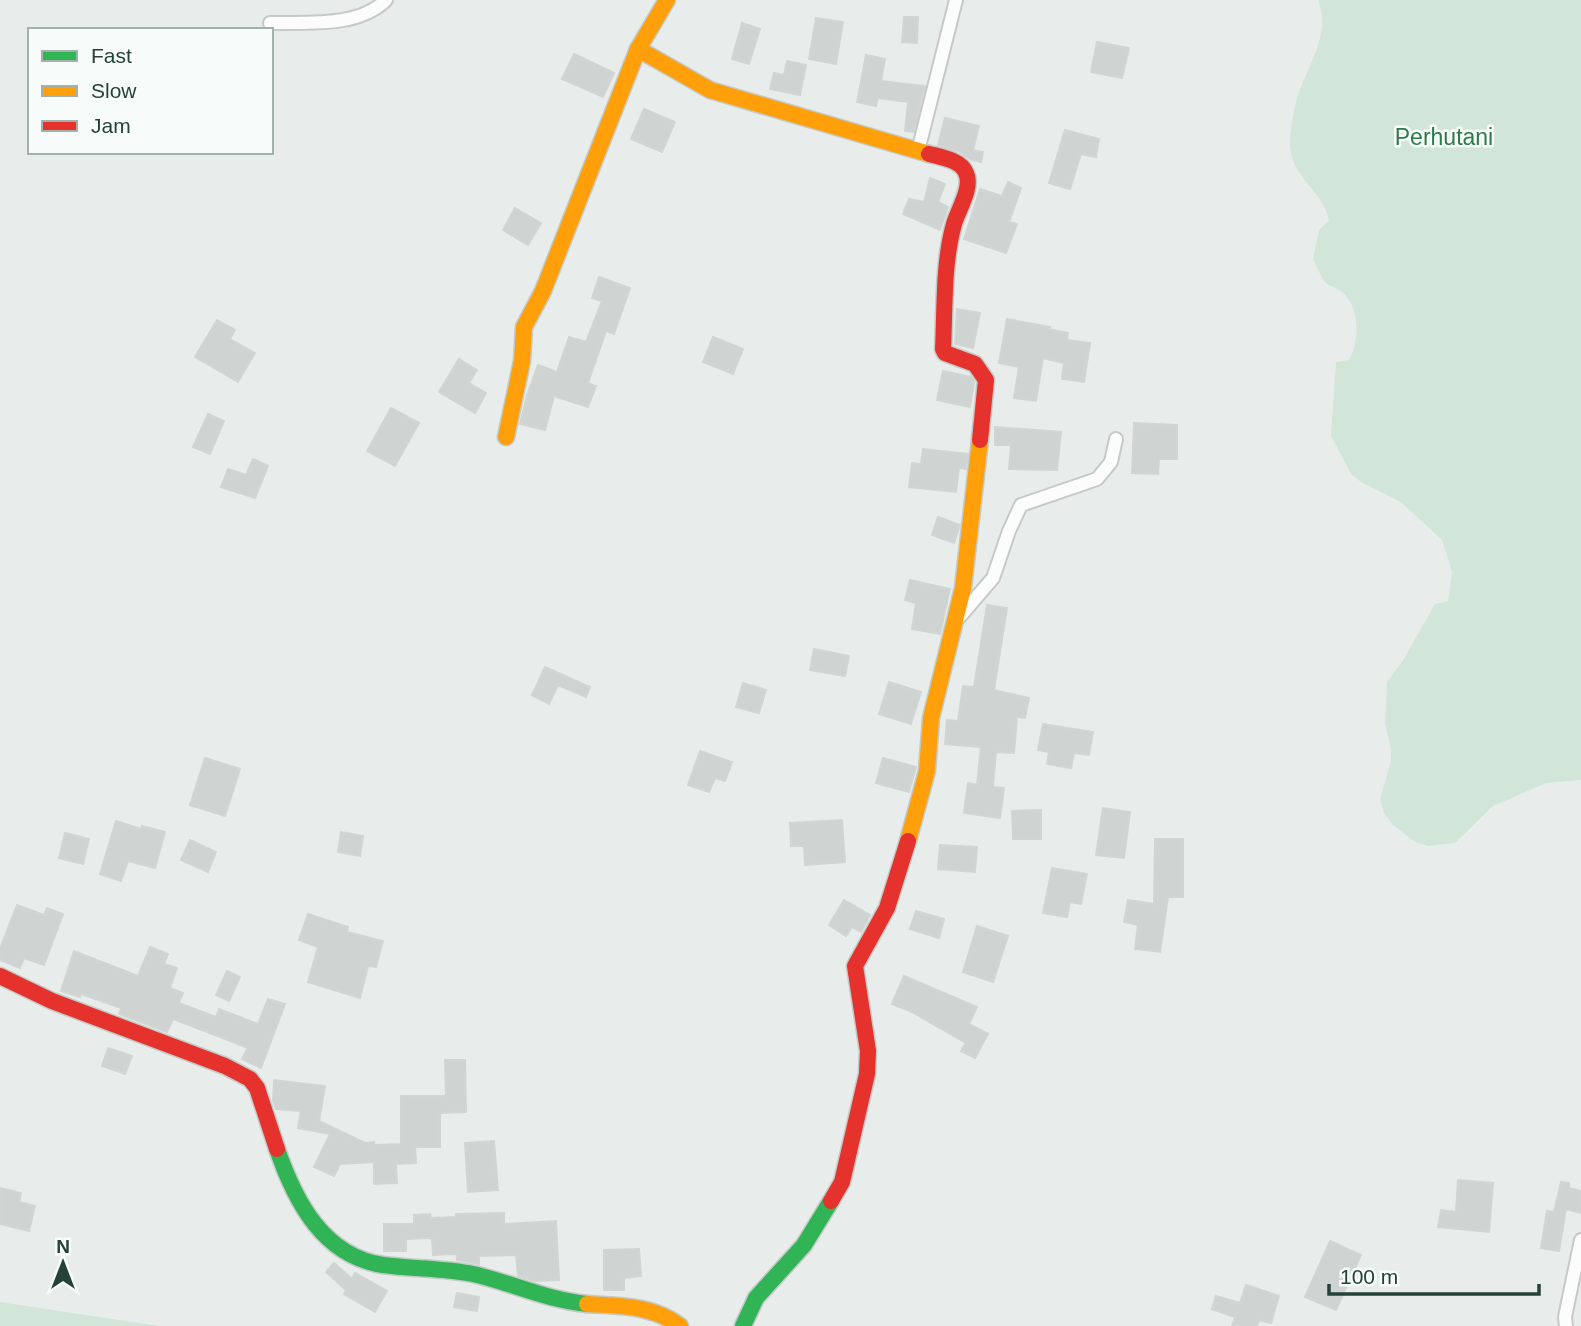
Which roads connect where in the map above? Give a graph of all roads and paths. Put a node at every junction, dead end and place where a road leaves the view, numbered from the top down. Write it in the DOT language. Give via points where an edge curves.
graph roads {
  1 [pos="386,0"];
  2 [pos="667,0"];
  3 [pos="956,0"];
  4 [pos="270,23"];
  5 [pos="638,49"];
  6 [pos="918,151"];
  7 [pos="506,437"];
  8 [pos="1116,439"];
  9 [pos="957,620"];
  10 [pos="0,976"];
  11 [pos="1581,1240"];
  12 [pos="680,1326"];
  13 [pos="743,1326"];
  14 [pos="1566,1326"];
  1 -- 4 [label="street" via="360,15 335,21"];
  2 -- 5 [label="street"];
  3 -- 6 [label="street"];
  5 -- 6 [label="street" via="710,90"];
  5 -- 7 [label="street" via="543,291 524,327 522,361"];
  6 -- 9 [label="street" via="955,162 968,176 953,227 943,349 979,366 986,380 973,517"];
  8 -- 9 [label="street" via="1111,462 1097,479 1021,505 993,578"];
  9 -- 13 [label="street" via="931,718 927,771 905,852 887,908 855,966 868,1051 842,1182 804,1245 756,1297"];
  10 -- 12 [label="street" via="250,1079 297,1198 345,1253 387,1264 460,1272 572,1302 652,1310"];
  11 -- 14 [label="street"];
}
